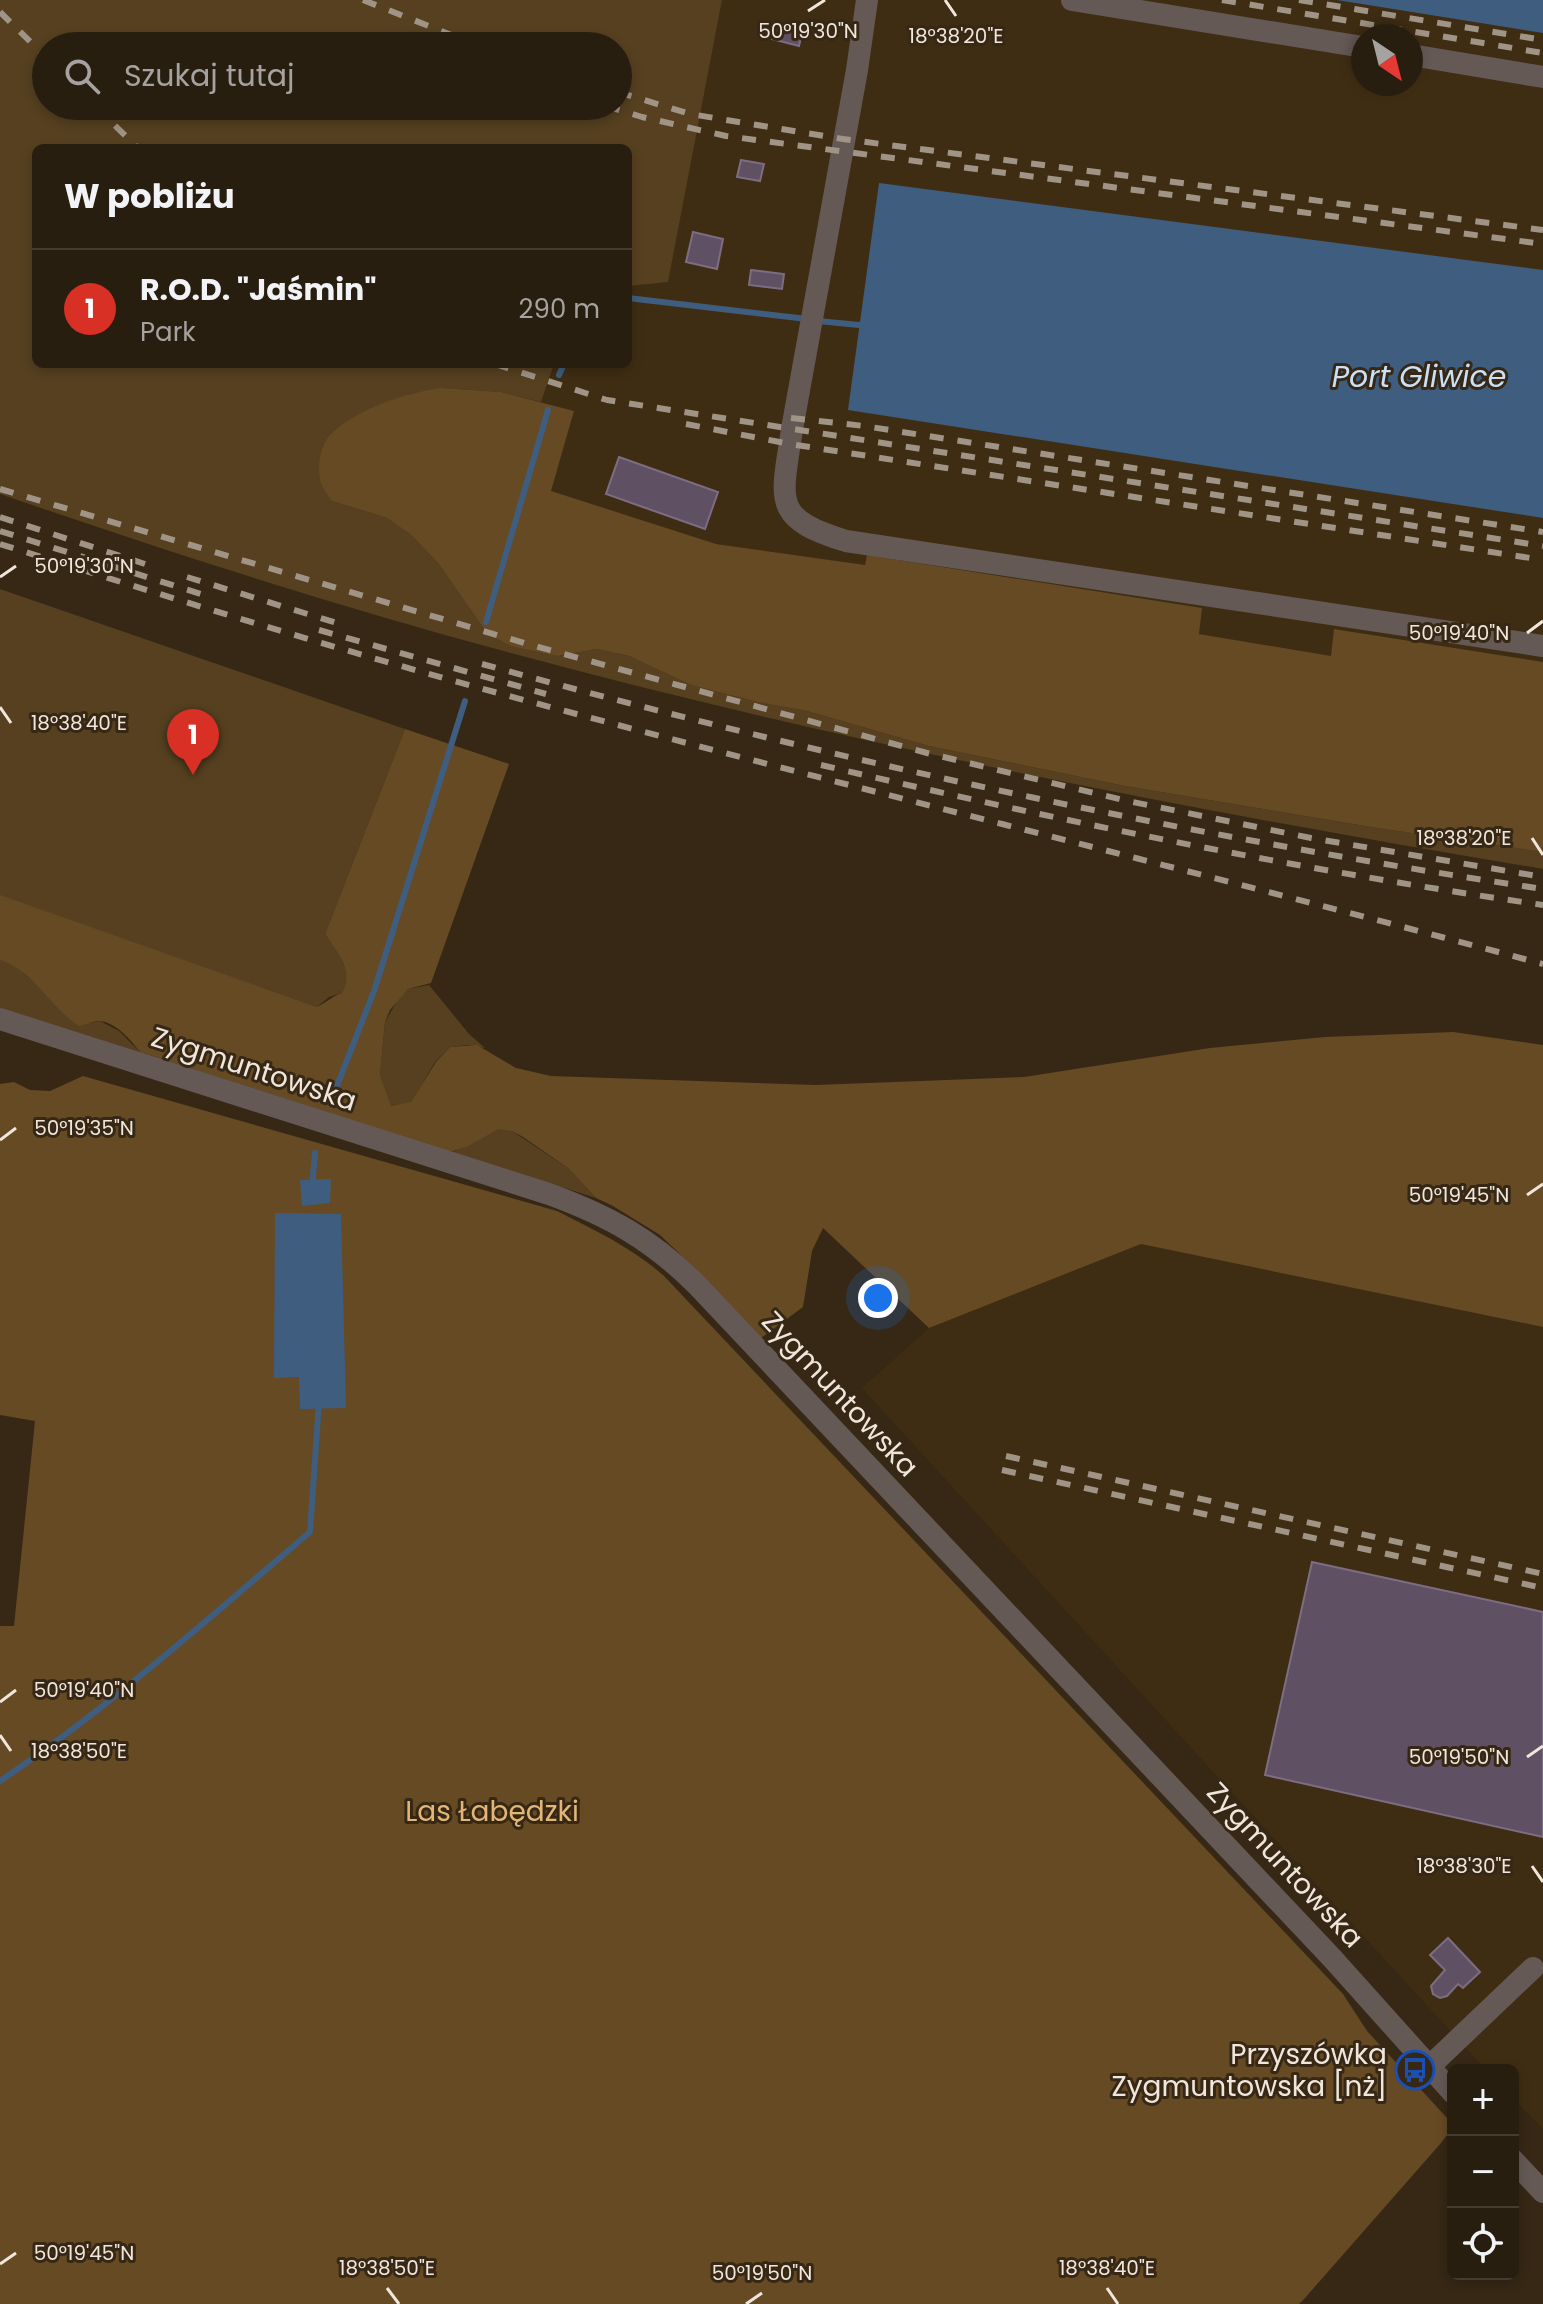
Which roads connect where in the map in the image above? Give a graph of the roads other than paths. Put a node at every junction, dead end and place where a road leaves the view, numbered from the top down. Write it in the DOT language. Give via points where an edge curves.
graph roads {
  1 [pos="867,0"];
  2 [pos="1072,0"];
  3 [pos="1351,45"];
  4 [pos="1423,57"];
  5 [pos="1543,77"];
  6 [pos="1543,646"];
  7 [pos="0,1019"];
  8 [pos="1533,1968"];
  9 [pos="1430,2066"];
  10 [pos="1447,2086"];
  11 [pos="1519,2166"];
  12 [pos="1543,2192"];
  1 -- 6 [label="street" via="785,483 786,505 795,519 815,532 846,541"];
  2 -- 3 [label="street"];
  4 -- 5 [label="street"];
  7 -- 9 [label="street, Zygmuntowska" via="549,1194 590,1209 653,1244"];
  8 -- 9 [label="street"];
  9 -- 10 [label="street, Zygmuntowska"];
  11 -- 12 [label="street"];
}
